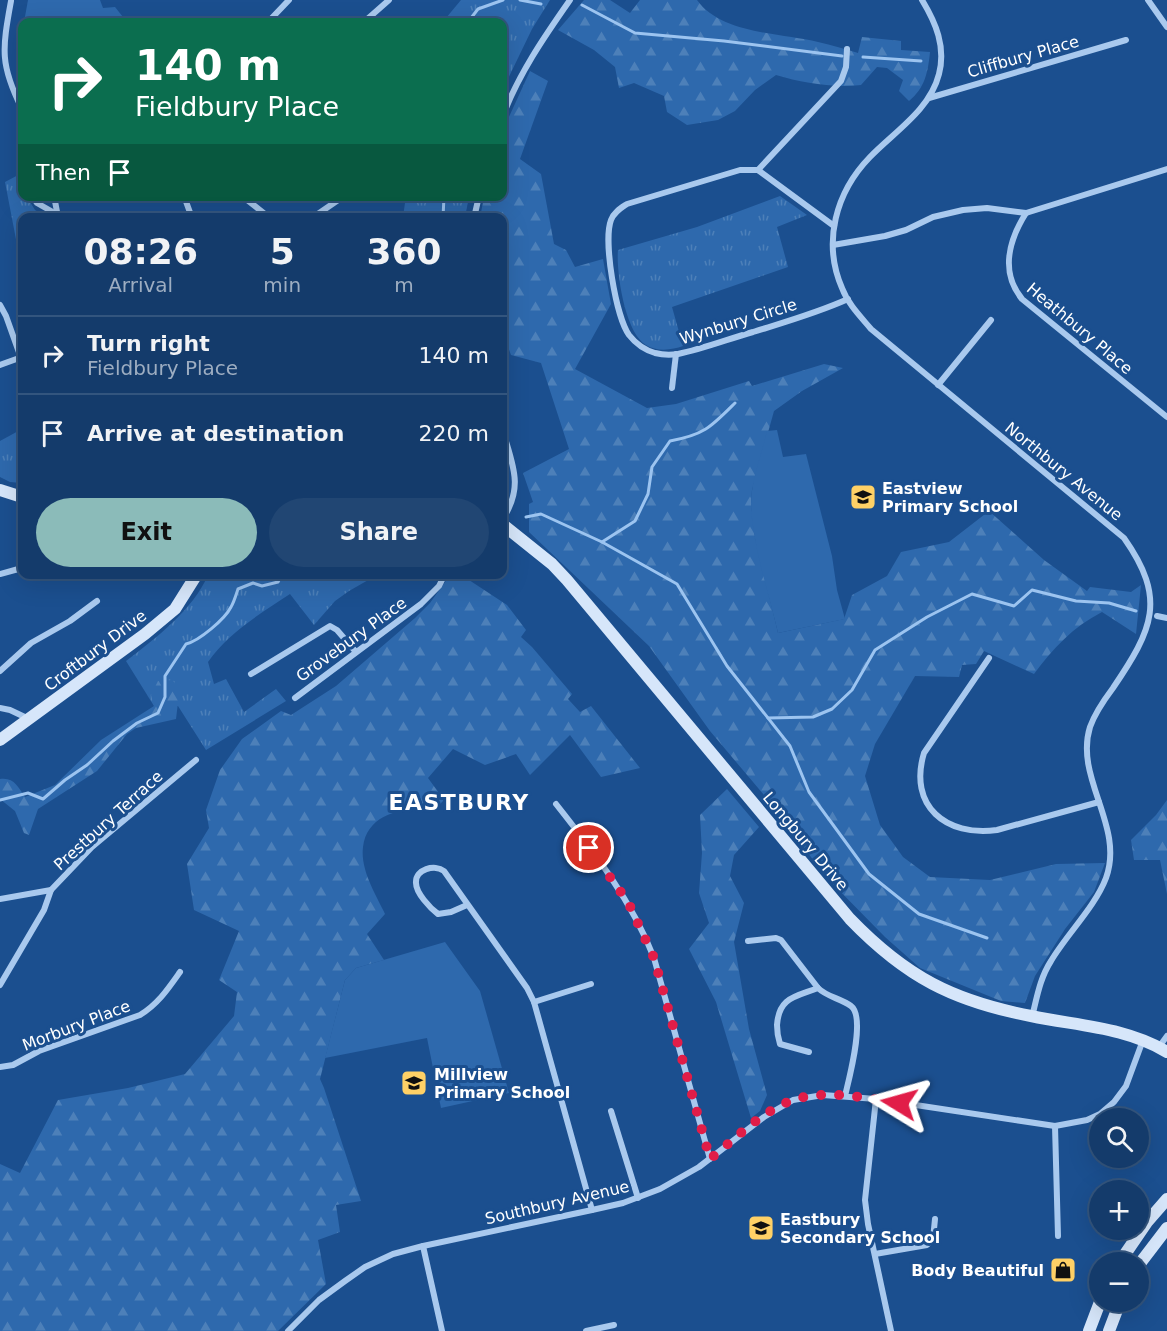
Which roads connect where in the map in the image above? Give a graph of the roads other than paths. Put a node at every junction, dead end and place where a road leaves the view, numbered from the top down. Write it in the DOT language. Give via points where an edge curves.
graph roads {
  1 [pos="289,0"];
  2 [pos="388,0"];
  3 [pos="570,0"];
  4 [pos="922,0"];
  5 [pos="1148,0"];
  6 [pos="11,1"];
  7 [pos="272,18"];
  8 [pos="368,18"];
  9 [pos="1167,27"];
  10 [pos="1126,40"];
  11 [pos="847,49"];
  12 [pos="928,98"];
  13 [pos="18,103"];
  14 [pos="507,107"];
  15 [pos="1167,168"];
  16 [pos="758,170"];
  17 [pos="36,201"];
  18 [pos="248,201"];
  19 [pos="337,201"];
  20 [pos="53,213"];
  21 [pos="264,213"];
  22 [pos="319,213"];
  23 [pos="1026,213"];
  24 [pos="834,226"];
  25 [pos="833,245"];
  26 [pos="848,299"];
  27 [pos="0,305"];
  28 [pos="991,320"];
  29 [pos="18,348"];
  30 [pos="676,354"];
  31 [pos="18,359"];
  32 [pos="0,365"];
  33 [pos="938,385"];
  34 [pos="672,388"];
  35 [pos="1167,417"];
  36 [pos="507,449"];
  37 [pos="0,490"];
  38 [pos="18,496"];
  39 [pos="507,514"];
  40 [pos="507,526"];
  41 [pos="18,569"];
  42 [pos="0,574"];
  43 [pos="193,579"];
  44 [pos="442,579"];
  45 [pos="97,601"];
  46 [pos="1157,616"];
  47 [pos="1167,618"];
  48 [pos="356,652"];
  49 [pos="989,658"];
  50 [pos="0,671"];
  51 [pos="251,674"];
  52 [pos="295,698"];
  53 [pos="0,708"];
  54 [pos="30,719"];
  55 [pos="0,740"];
  56 [pos="196,760"];
  57 [pos="1099,802"];
  58 [pos="556,804"];
  59 [pos="51,890"];
  60 [pos="0,899"];
  61 [pos="467,905"];
  62 [pos="748,941"];
  63 [pos="180,972"];
  64 [pos="591,984"];
  65 [pos="0,985"];
  66 [pos="818,988"];
  67 [pos="534,1002"];
  68 [pos="1032,1017"];
  69 [pos="1167,1036"];
  70 [pos="1143,1040"];
  71 [pos="1163,1050"];
  72 [pos="809,1052"];
  73 [pos="0,1067"];
  74 [pos="845,1096"];
  75 [pos="876,1099"];
  76 [pos="611,1111"];
  77 [pos="1056,1126"];
  78 [pos="710,1159"];
  79 [pos="638,1198"];
  80 [pos="1167,1199"];
  81 [pos="592,1210"];
  82 [pos="935,1219"];
  83 [pos="1167,1228"];
  84 [pos="1058,1236"];
  85 [pos="423,1246"];
  86 [pos="1127,1252"];
  87 [pos="1149,1252"];
  88 [pos="875,1254"];
  89 [pos="1096,1312"];
  90 [pos="1116,1312"];
  91 [pos="614,1325"];
  92 [pos="288,1331"];
  93 [pos="442,1331"];
  94 [pos="586,1331"];
  95 [pos="891,1331"];
  96 [pos="1089,1331"];
  97 [pos="1109,1331"];
  1 -- 7 [label="street"];
  2 -- 8 [label="street"];
  3 -- 14 [label="street" via="548,30"];
  4 -- 12 [label="street, Northbury Avenue" via="942,48 939,76"];
  5 -- 9 [label="street"];
  6 -- 13 [label="street" via="2,63 8,87"];
  10 -- 12 [label="street, Cliffbury Place"];
  11 -- 16 [label="street" via="841,81"];
  12 -- 24 [label="street, Northbury Avenue" via="855,174 837,209"];
  15 -- 23 [label="street"];
  16 -- 24 [label="street"];
  16 -- 30 [label="street, Wynbury Circle" via="740,170 627,204 612,219 610,265 629,335 657,354"];
  17 -- 20 [label="street"];
  18 -- 21 [label="street"];
  19 -- 22 [label="street"];
  23 -- 25 [label="street" via="987,208 963,210 885,236"];
  23 -- 35 [label="street, Heathbury Place" via="1010,253 1010,277 1015,290"];
  24 -- 25 [label="street, Northbury Avenue"];
  25 -- 26 [label="street, Northbury Avenue" via="837,274"];
  26 -- 30 [label="street, Wynbury Circle"];
  26 -- 33 [label="street, Northbury Avenue" via="871,329"];
  27 -- 29 [label="street"];
  28 -- 33 [label="street"];
  30 -- 34 [label="street"];
  31 -- 32 [label="street"];
  33 -- 46 [label="street, Northbury Avenue" via="1124,538 1153,578"];
  36 -- 39 [label="street" via="516,487"];
  37 -- 38 [label="street"];
  40 -- 68 [label="street, Longbury Drive" via="567,580 870,940 906,969 949,993"];
  41 -- 42 [label="street"];
  43 -- 54 [label="street, Croftbury Drive" via="175,609 160,622"];
  44 -- 48 [label="street, Grovebury Place" via="421,604"];
  45 -- 50 [label="street" via="37,639"];
  46 -- 47 [label="street"];
  46 -- 57 [label="street" via="1090,728 1088,759"];
  48 -- 51 [label="street" via="330,626"];
  48 -- 52 [label="street, Grovebury Place"];
  49 -- 57 [label="street" via="924,753 920,778 930,808 956,828 983,832"];
  53 -- 54 [label="street"];
  54 -- 55 [label="street, Croftbury Drive"];
  56 -- 59 [label="street, Prestbury Terrace" via="92,847"];
  57 -- 68 [label="street" via="1111,854 1105,880 1044,974"];
  58 -- 78 [label="street" via="628,902 648,942"];
  59 -- 60 [label="street, Prestbury Terrace"];
  59 -- 65 [label="street" via="44,910"];
  61 -- 61 [label="street" via="439,867 418,875 416,886 438,914"];
  61 -- 67 [label="street" via="521,977"];
  62 -- 66 [label="street" via="781,940"];
  63 -- 73 [label="street, Morbury Place" via="152,1008 140,1015"];
  64 -- 67 [label="street"];
  66 -- 72 [label="street" via="785,1002 778,1014 780,1044"];
  66 -- 74 [label="street" via="851,1006 857,1016"];
  67 -- 81 [label="street"];
  68 -- 70 [label="street, Longbury Drive" via="1086,1024"];
  69 -- 71 [label="street"];
  70 -- 71 [label="street, Longbury Drive"];
  70 -- 77 [label="street, Southbury Avenue" via="1126,1086 1114,1102 1087,1120"];
  74 -- 75 [label="street, Southbury Avenue"];
  74 -- 78 [label="street, Southbury Avenue" via="793,1100"];
  75 -- 77 [label="street, Southbury Avenue"];
  75 -- 88 [label="street" via="865,1200"];
  76 -- 79 [label="street"];
  77 -- 84 [label="street"];
  78 -- 79 [label="street, Southbury Avenue" via="660,1190"];
  79 -- 81 [label="street, Southbury Avenue"];
  80 -- 86 [label="street"];
  81 -- 85 [label="street, Southbury Avenue"];
  82 -- 88 [label="street" via="933,1239 927,1245"];
  83 -- 87 [label="street"];
  85 -- 92 [label="street, Southbury Avenue" via="365,1267 319,1300"];
  85 -- 93 [label="street"];
  88 -- 95 [label="street"];
  89 -- 96 [label="street"];
  90 -- 97 [label="street"];
  91 -- 94 [label="street"];
}
